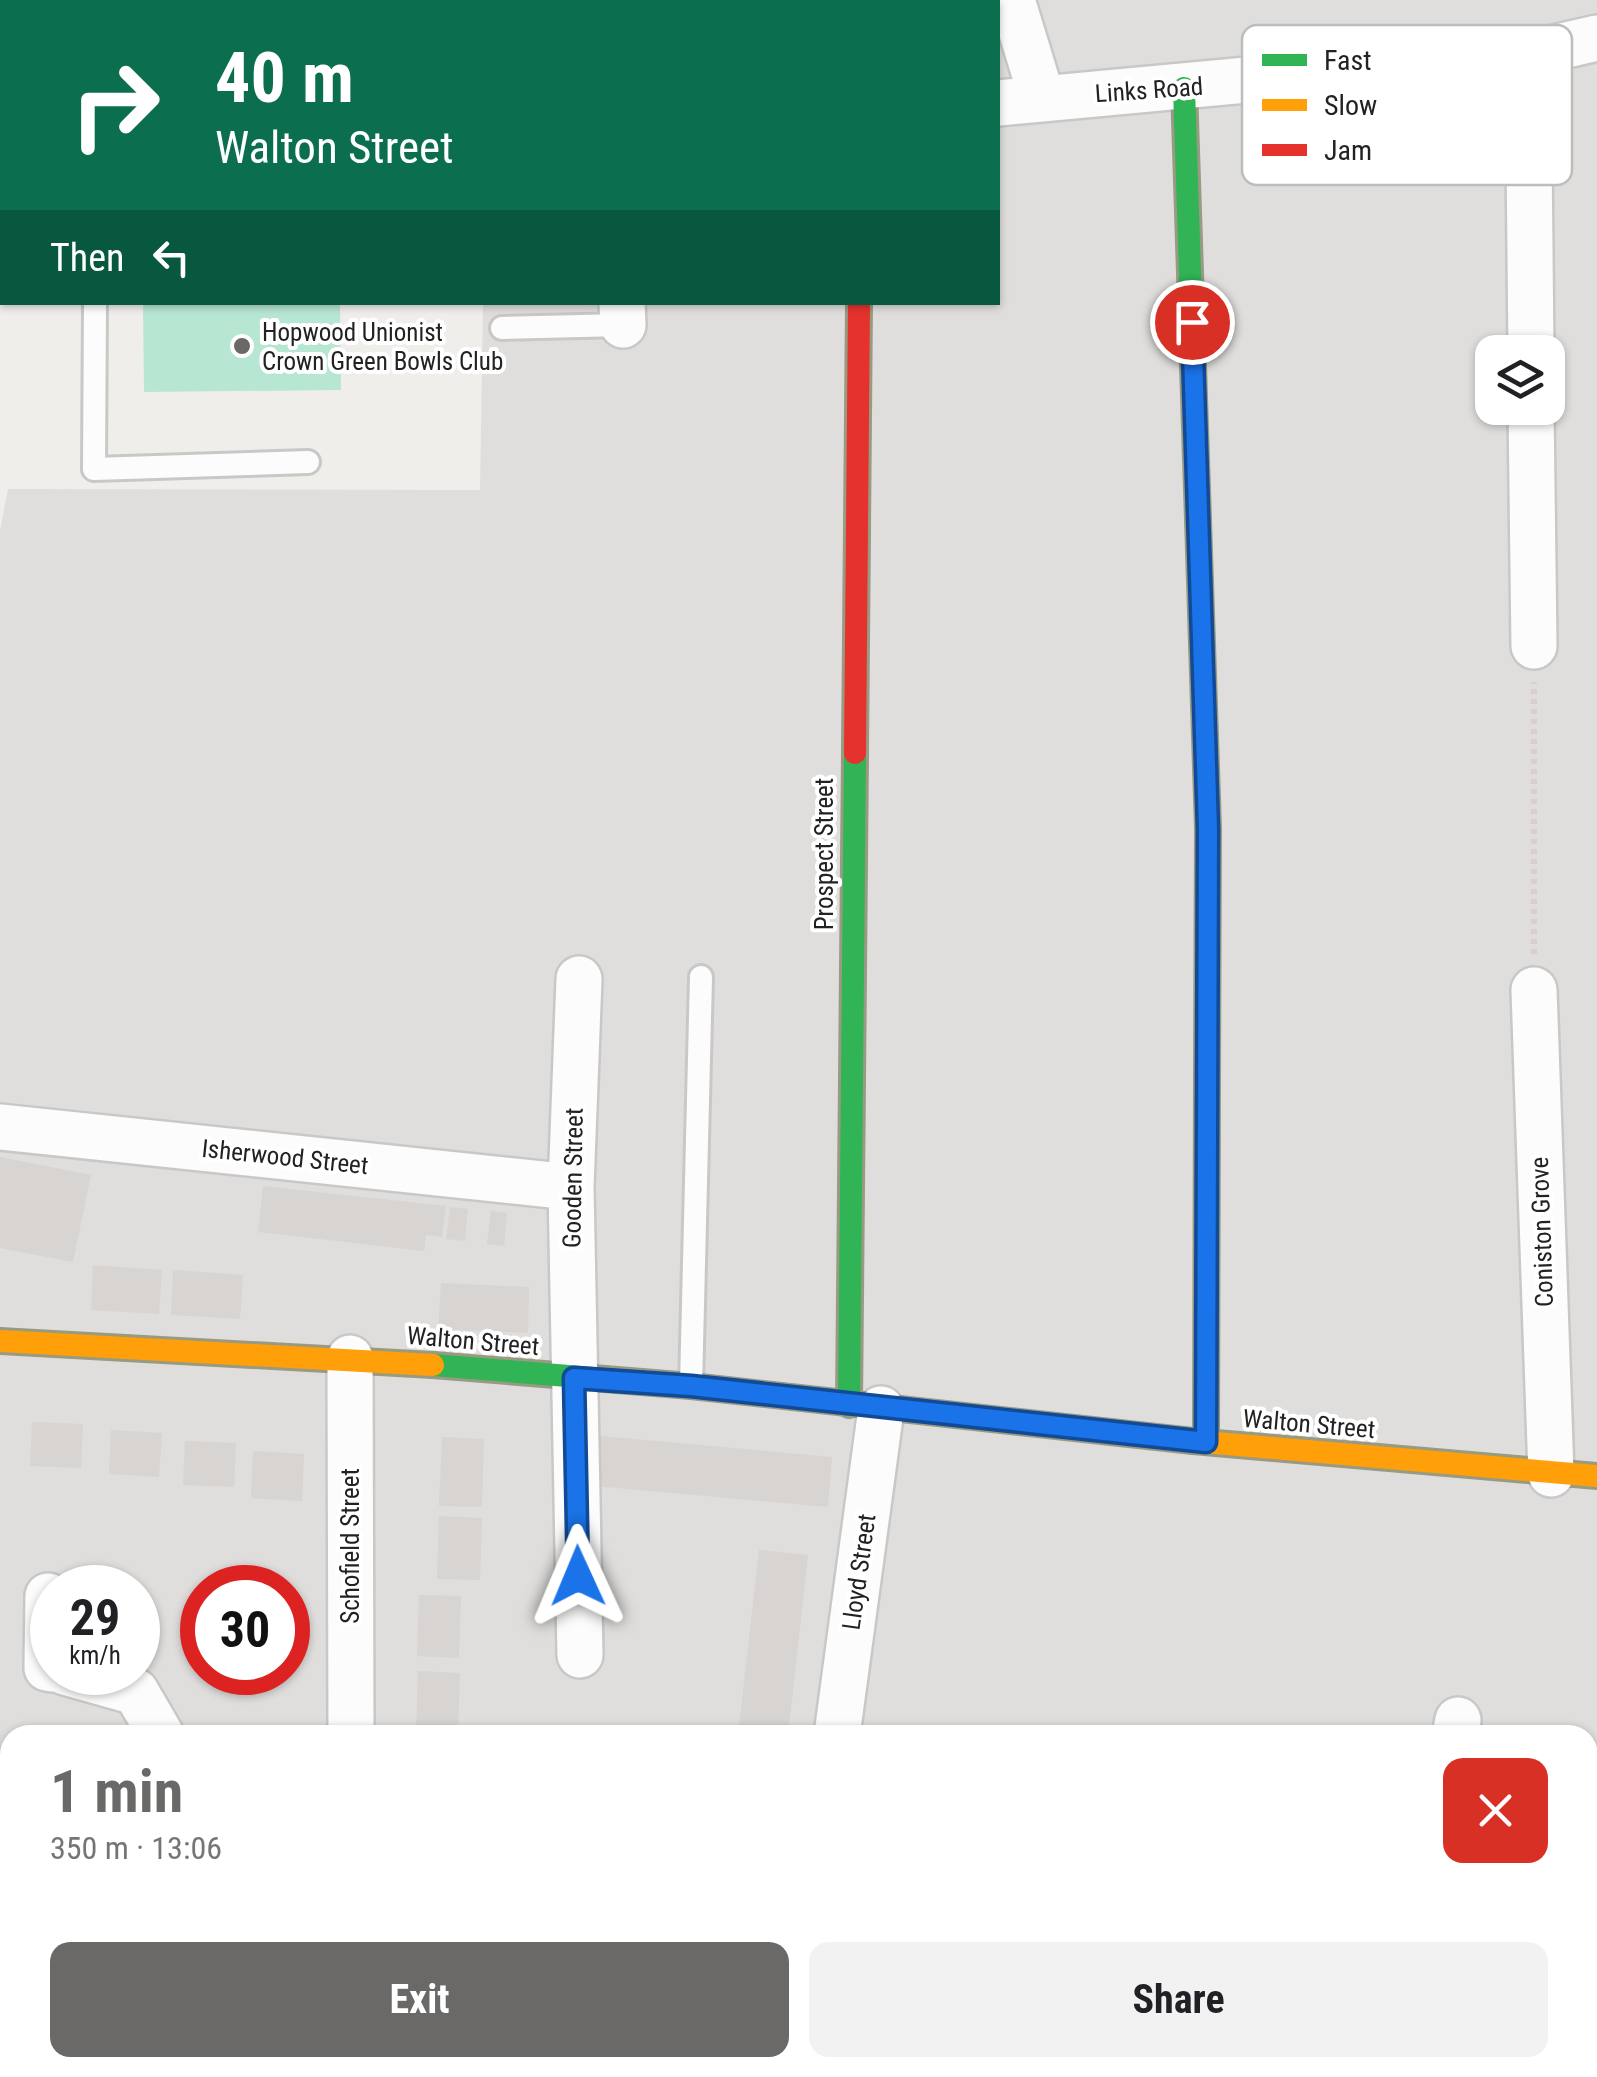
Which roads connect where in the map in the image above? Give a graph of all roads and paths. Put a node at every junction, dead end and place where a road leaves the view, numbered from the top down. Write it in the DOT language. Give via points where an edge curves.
graph roads {
  1 [pos="1012,0"];
  2 [pos="1597,38"];
  3 [pos="1572,44"];
  4 [pos="1242,82"];
  5 [pos="1184,88"];
  6 [pos="1042,98"];
  7 [pos="1000,103"];
  8 [pos="1529,185"];
  9 [pos="95,305"];
  10 [pos="859,305"];
  11 [pos="622,314"];
  12 [pos="502,328"];
  13 [pos="1531,335"];
  14 [pos="1532,425"];
  15 [pos="308,462"];
  16 [pos="1534,646"];
  17 [pos="701,977"];
  18 [pos="579,978"];
  19 [pos="1534,990"];
  20 [pos="0,1127"];
  21 [pos="570,1186"];
  22 [pos="0,1341"];
  23 [pos="350,1358"];
  24 [pos="574,1378"];
  25 [pos="691,1386"];
  26 [pos="865,1407"];
  27 [pos="1206,1442"];
  28 [pos="1551,1474"];
  29 [pos="1597,1476"];
  30 [pos="580,1655"];
  31 [pos="138,1695"];
  32 [pos="154,1725"];
  33 [pos="351,1725"];
  34 [pos="838,1725"];
  35 [pos="0,2077"];
  36 [pos="35,2077"];
  37 [pos="98,2077"];
  1 -- 6 [label="street"];
  2 -- 3 [label="street, Links Road"];
  4 -- 5 [label="street, Links Road"];
  5 -- 6 [label="street, Links Road"];
  5 -- 27 [label="street" via="1208,829"];
  6 -- 7 [label="street, Links Road"];
  8 -- 13 [label="street"];
  9 -- 15 [label="lane" via="94,469"];
  10 -- 26 [label="street, Prospect Street"];
  11 -- 12 [label="lane"];
  14 -- 16 [label="street"];
  16 -- 19 [label="path"];
  17 -- 25 [label="lane"];
  18 -- 21 [label="street, Gooden Street"];
  19 -- 28 [label="street, Coniston Grove"];
  20 -- 21 [label="street, Isherwood Street"];
  21 -- 24 [label="street, Gooden Street"];
  22 -- 23 [label="street, Walton Street"];
  23 -- 24 [label="street, Walton Street"];
  23 -- 33 [label="street, Schofield Street"];
  24 -- 25 [label="street, Walton Street"];
  24 -- 30 [label="street, Gooden Street"];
  25 -- 26 [label="street, Walton Street"];
  26 -- 27 [label="street, Walton Street"];
  26 -- 34 [label="street, Lloyd Street"];
  27 -- 28 [label="street, Walton Street"];
  28 -- 29 [label="street, Walton Street"];
  31 -- 32 [label="street"];
  35 -- 36 [label="street"];
  36 -- 37 [label="street"];
}
